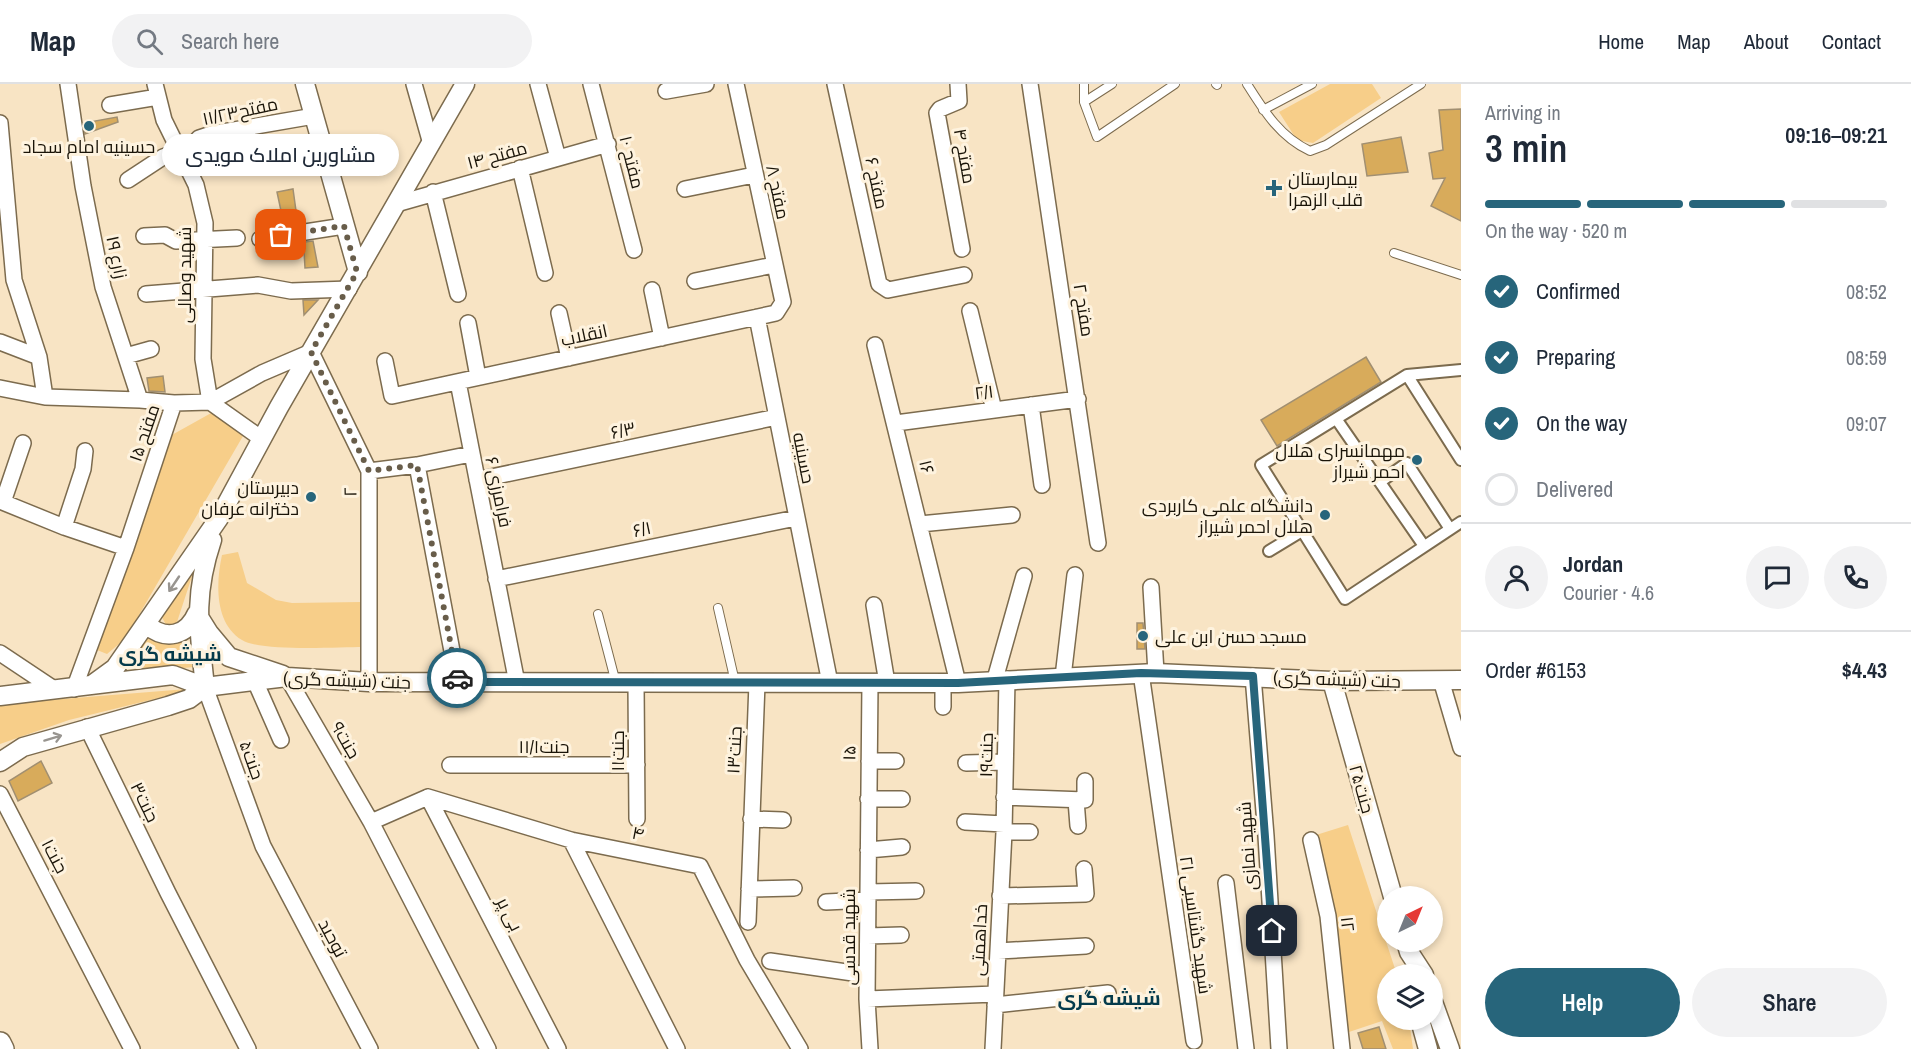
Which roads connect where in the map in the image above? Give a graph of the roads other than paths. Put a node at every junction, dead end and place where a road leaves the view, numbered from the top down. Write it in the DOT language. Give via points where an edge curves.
graph roads {
  1 [pos="68,84"];
  2 [pos="305,84"];
  3 [pos="414,84"];
  4 [pos="465,84"];
  5 [pos="538,84"];
  6 [pos="591,84"];
  7 [pos="706,84"];
  8 [pos="736,84"];
  9 [pos="835,84"];
  10 [pos="958,84"];
  11 [pos="1030,84"];
  12 [pos="1084,84"];
  13 [pos="1112,84"];
  14 [pos="1175,84"];
  15 [pos="1247,84"];
  16 [pos="1312,84"];
  17 [pos="1404,84"];
  18 [pos="1421,84"];
  19 [pos="157,91"];
  20 [pos="666,91"];
  21 [pos="1408,92"];
  22 [pos="1084,102"];
  23 [pos="110,105"];
  24 [pos="1263,110"];
  25 [pos="314,116"];
  26 [pos="0,123"];
  27 [pos="431,144"];
  28 [pos="608,144"];
  29 [pos="180,154"];
  30 [pos="558,158"];
  31 [pos="520,168"];
  32 [pos="754,175"];
  33 [pos="128,180"];
  34 [pos="686,189"];
  35 [pos="433,192"];
  36 [pos="396,204"];
  37 [pos="344,226"];
  38 [pos="144,236"];
  39 [pos="237,238"];
  40 [pos="260,239"];
  41 [pos="205,241"];
  42 [pos="962,249"];
  43 [pos="634,250"];
  44 [pos="1394,253"];
  45 [pos="774,265"];
  46 [pos="357,272"];
  47 [pos="545,273"];
  48 [pos="1461,274"];
  49 [pos="964,275"];
  50 [pos="695,282"];
  51 [pos="349,289"];
  52 [pos="652,290"];
  53 [pos="206,291"];
  54 [pos="146,294"];
  55 [pos="458,294"];
  56 [pos="781,308"];
  57 [pos="970,311"];
  58 [pos="559,313"];
  59 [pos="757,317"];
  60 [pos="468,323"];
  61 [pos="662,338"];
  62 [pos="0,342"];
  63 [pos="875,345"];
  64 [pos="151,349"];
  65 [pos="311,352"];
  66 [pos="126,356"];
  67 [pos="39,357"];
  68 [pos="569,358"];
  69 [pos="385,361"];
  70 [pos="1461,370"];
  71 [pos="1407,375"];
  72 [pos="477,377"];
  73 [pos="458,382"];
  74 [pos="0,388"];
  75 [pos="45,397"];
  76 [pos="1078,399"];
  77 [pos="140,400"];
  78 [pos="210,402"];
  79 [pos="174,403"];
  80 [pos="1031,405"];
  81 [pos="994,410"];
  82 [pos="777,417"];
  83 [pos="1337,420"];
  84 [pos="896,423"];
  85 [pos="262,439"];
  86 [pos="23,443"];
  87 [pos="85,451"];
  88 [pos="471,454"];
  89 [pos="1461,460"];
  90 [pos="417,465"];
  91 [pos="369,471"];
  92 [pos="477,480"];
  93 [pos="1380,482"];
  94 [pos="1042,485"];
  95 [pos="2,501"];
  96 [pos="1012,515"];
  97 [pos="219,518"];
  98 [pos="796,518"];
  99 [pos="1461,522"];
  100 [pos="920,524"];
  101 [pos="64,527"];
  102 [pos="1450,530"];
  103 [pos="1302,531"];
  104 [pos="1098,543"];
  105 [pos="1424,546"];
  106 [pos="126,548"];
  107 [pos="1269,551"];
  108 [pos="1076,575"];
  109 [pos="1024,576"];
  110 [pos="496,579"];
  111 [pos="1151,587"];
  112 [pos="874,605"];
  113 [pos="718,608"];
  114 [pos="197,613"];
  115 [pos="598,614"];
  116 [pos="147,625"];
  117 [pos="0,653"];
  118 [pos="1148,673"];
  119 [pos="1253,676"];
  120 [pos="287,677"];
  121 [pos="1063,677"];
  122 [pos="1001,679"];
  123 [pos="1441,680"];
  124 [pos="1461,680"];
  125 [pos="255,681"];
  126 [pos="1332,681"];
  127 [pos="369,682"];
  128 [pos="458,682"];
  129 [pos="517,683"];
  130 [pos="616,683"];
  131 [pos="636,683"];
  132 [pos="735,683"];
  133 [pos="757,683"];
  134 [pos="830,683"];
  135 [pos="878,683"];
  136 [pos="951,683"];
  137 [pos="83,687"];
  138 [pos="205,687"];
  139 [pos="54,689"];
  140 [pos="0,696"];
  141 [pos="943,706"];
  142 [pos="87,727"];
  143 [pos="281,740"];
  144 [pos="1461,748"];
  145 [pos="3,758"];
  146 [pos="869,761"];
  147 [pos="896,761"];
  148 [pos="1005,762"];
  149 [pos="966,763"];
  150 [pos="450,765"];
  151 [pos="637,765"];
  152 [pos="1085,782"];
  153 [pos="0,794"];
  154 [pos="428,797"];
  155 [pos="1004,797"];
  156 [pos="902,798"];
  157 [pos="868,799"];
  158 [pos="1076,800"];
  159 [pos="637,819"];
  160 [pos="751,819"];
  161 [pos="783,820"];
  162 [pos="371,822"];
  163 [pos="965,822"];
  164 [pos="868,824"];
  165 [pos="1078,826"];
  166 [pos="1004,828"];
  167 [pos="1030,832"];
  168 [pos="571,840"];
  169 [pos="1311,840"];
  170 [pos="263,846"];
  171 [pos="902,847"];
  172 [pos="868,850"];
  173 [pos="1084,869"];
  174 [pos="1226,883"];
  175 [pos="1390,886"];
  176 [pos="794,888"];
  177 [pos="749,889"];
  178 [pos="916,891"];
  179 [pos="868,896"];
  180 [pos="1000,896"];
  181 [pos="826,902"];
  182 [pos="748,922"];
  183 [pos="901,935"];
  184 [pos="868,936"];
  185 [pos="1086,946"];
  186 [pos="998,951"];
  187 [pos="770,961"];
  188 [pos="867,975"];
  189 [pos="1108,993"];
  190 [pos="867,999"];
  191 [pos="995,1000"];
  192 [pos="1423,1030"];
  193 [pos="1443,1030"];
  194 [pos="1194,1041"];
  195 [pos="0,1043"];
  196 [pos="3,1049"];
  197 [pos="132,1049"];
  198 [pos="248,1049"];
  199 [pos="370,1049"];
  200 [pos="488,1049"];
  201 [pos="558,1049"];
  202 [pos="677,1049"];
  203 [pos="800,1049"];
  204 [pos="870,1049"];
  205 [pos="993,1049"];
  206 [pos="1245,1049"];
  207 [pos="1279,1049"];
  208 [pos="1342,1049"];
  209 [pos="1428,1049"];
  210 [pos="1450,1049"];
  1 -- 66 [label="street, ۱۹ زارع" via="103,287"];
  2 -- 25 [label="street"];
  3 -- 27 [label="street"];
  4 -- 27 [label="street"];
  5 -- 30 [label="street"];
  6 -- 28 [label="street, مفتح ۱۰"];
  7 -- 20 [label="street"];
  8 -- 32 [label="street, مفتح ۸"];
  9 -- 49 [label="street, مفتح ۶" via="879,284 888,290"];
  10 -- 42 [label="street, مفتح ۴" via="959,101 937,113"];
  11 -- 76 [label="street, مفتح ۲"];
  12 -- 22 [label="lane"];
  13 -- 22 [label="lane"];
  14 -- 22 [label="lane" via="1097,137"];
  15 -- 24 [label="lane"];
  16 -- 24 [label="lane"];
  17 -- 21 [label="lane"];
  18 -- 21 [label="lane"];
  19 -- 23 [label="street"];
  19 -- 29 [label="street, شهید وصالی" via="164,120"];
  21 -- 24 [label="lane" via="1326,145 1310,151 1290,142"];
  25 -- 29 [label="street, مفتح۱۱/۲۳" via="211,134"];
  25 -- 37 [label="street"];
  26 -- 67 [label="street" via="14,280"];
  27 -- 36 [label="street"];
  28 -- 30 [label="street, مفتح ۱۴"];
  28 -- 43 [label="street, مفتح ۱۰"];
  29 -- 33 [label="street, مفتح۱۱/۲۳" via="162,157"];
  29 -- 41 [label="street, شهید وصالی" via="196,185"];
  30 -- 31 [label="street, مفتح ۱۴"];
  31 -- 35 [label="street, مفتح ۱۴"];
  31 -- 47 [label="street"];
  32 -- 34 [label="street"];
  32 -- 45 [label="street, مفتح ۸"];
  35 -- 36 [label="street, مفتح ۱۴"];
  35 -- 55 [label="street"];
  36 -- 46 [label="street"];
  37 -- 40 [label="street"];
  37 -- 46 [label="street"];
  38 -- 41 [label="street"];
  39 -- 41 [label="street"];
  41 -- 53 [label="street, شهید وصالی"];
  44 -- 48 [label="lane"];
  45 -- 50 [label="street"];
  45 -- 56 [label="street, مفتح ۸"];
  46 -- 51 [label="street"];
  51 -- 53 [label="street" via="291,291 258,285"];
  51 -- 65 [label="street"];
  52 -- 61 [label="street"];
  53 -- 54 [label="street"];
  53 -- 78 [label="street, شهید وصالی" via="203,359"];
  56 -- 59 [label="street, انقلاب"];
  57 -- 81 [label="street"];
  58 -- 68 [label="street"];
  59 -- 61 [label="street, انقلاب"];
  59 -- 82 [label="street, حسینیه"];
  60 -- 72 [label="street"];
  61 -- 68 [label="street, انقلاب"];
  62 -- 67 [label="street"];
  63 -- 84 [label="street, ۱۶"];
  64 -- 66 [label="street"];
  65 -- 78 [label="street, مفتح ۱۵"];
  65 -- 85 [label="street"];
  65 -- 91 [label="street, ۲"];
  66 -- 77 [label="street, ۱۹ زارع"];
  67 -- 75 [label="street"];
  68 -- 72 [label="street, انقلاب"];
  69 -- 73 [label="street, انقلاب" via="392,396"];
  70 -- 71 [label="street"];
  71 -- 83 [label="street"];
  71 -- 89 [label="street"];
  72 -- 73 [label="street, انقلاب"];
  73 -- 88 [label="street, فرامرزی ۶"];
  74 -- 75 [label="street"];
  75 -- 77 [label="street"];
  76 -- 80 [label="street, ۲/۱"];
  76 -- 104 [label="street, مفتح ۲"];
  77 -- 79 [label="street"];
  78 -- 79 [label="street, مفتح ۱۵"];
  78 -- 85 [label="street"];
  79 -- 106 [label="street, مفتح ۱۵"];
  80 -- 81 [label="street, ۲/۱"];
  80 -- 94 [label="street"];
  81 -- 84 [label="street, ۲/۱"];
  82 -- 92 [label="street, ۶/۳"];
  82 -- 98 [label="street, حسینیه"];
  83 -- 93 [label="street"];
  83 -- 103 [label="street" via="1261,465"];
  84 -- 100 [label="street, ۱۶"];
  85 -- 97 [label="street"];
  86 -- 95 [label="street"];
  87 -- 101 [label="street"];
  88 -- 90 [label="street"];
  88 -- 92 [label="street, فرامرزی ۶"];
  90 -- 91 [label="street"];
  90 -- 128 [label="street"];
  91 -- 127 [label="street, ۲"];
  92 -- 110 [label="street, فرامرزی ۶"];
  93 -- 102 [label="street" via="1407,463"];
  93 -- 105 [label="street"];
  95 -- 101 [label="street"];
  96 -- 100 [label="street"];
  97 -- 114 [label="street" via="202,568"];
  97 -- 116 [label="street, one-way"];
  98 -- 110 [label="street, ۶/۱"];
  98 -- 134 [label="street, حسینیه"];
  99 -- 102 [label="street"];
  100 -- 136 [label="street, ۱۶" via="938,599"];
  101 -- 106 [label="street"];
  102 -- 105 [label="street"];
  103 -- 105 [label="street" via="1345,599"];
  103 -- 107 [label="street"];
  106 -- 137 [label="street"];
  108 -- 121 [label="street"];
  109 -- 122 [label="street, جنت۱۹"];
  110 -- 129 [label="street, فرامرزی ۶"];
  111 -- 118 [label="street"];
  112 -- 135 [label="street, ۱۵"];
  113 -- 132 [label="lane"];
  114 -- 116 [label="street" via="193,622 176,635 165,635"];
  114 -- 120 [label="street" via="229,657"];
  114 -- 138 [label="street"];
  115 -- 130 [label="lane"];
  116 -- 137 [label="street" via="115,668"];
  117 -- 139 [label="street"];
  118 -- 119 [label="street, جنت (شیشه گری)"];
  118 -- 121 [label="street, جنت (شیشه گری)"];
  118 -- 194 [label="street, شهید گشتاسبی ۲۱" via="1161,814"];
  119 -- 126 [label="street, جنت (شیشه گری)"];
  119 -- 207 [label="street, شهید نمازی"];
  120 -- 125 [label="street, جنت (شیشه گری)"];
  120 -- 127 [label="street, جنت (شیشه گری)"];
  120 -- 162 [label="street, جنت۹"];
  121 -- 122 [label="street, جنت (شیشه گری)"];
  122 -- 136 [label="street, جنت (شیشه گری)"];
  122 -- 148 [label="street, جنت۱۹"];
  123 -- 124 [label="street, جنت (شیشه گری)"];
  123 -- 126 [label="street, جنت (شیشه گری)"];
  123 -- 144 [label="street"];
  125 -- 138 [label="street, جنت (شیشه گری)"];
  125 -- 143 [label="street"];
  126 -- 175 [label="street, جنت۲۵"];
  127 -- 128 [label="street, جنت (شیشه گری)"];
  128 -- 129 [label="street, جنت (شیشه گری)"];
  129 -- 130 [label="street, جنت (شیشه گری)"];
  130 -- 131 [label="street, جنت (شیشه گری)"];
  131 -- 132 [label="street, جنت (شیشه گری)"];
  131 -- 151 [label="street, جنت۱۱"];
  132 -- 133 [label="street, جنت (شیشه گری)"];
  133 -- 134 [label="street, جنت (شیشه گری)"];
  133 -- 160 [label="street, جنت۱۳"];
  134 -- 135 [label="street, جنت (شیشه گری)"];
  135 -- 136 [label="street, جنت (شیشه گری)"];
  135 -- 146 [label="street, ۱۵"];
  136 -- 141 [label="street, ۱۶"];
  137 -- 138 [label="street" via="173,675"];
  137 -- 139 [label="street"];
  138 -- 142 [label="street" via="189,699"];
  138 -- 170 [label="street, جنت۵"];
  139 -- 140 [label="street"];
  145 -- 142 [label="street, one-way" via="23,747"];
  142 -- 198 [label="street, جنت۳"];
  146 -- 147 [label="street"];
  146 -- 157 [label="street, ۱۵"];
  148 -- 149 [label="street"];
  148 -- 155 [label="street, جنت۱۹"];
  150 -- 151 [label="street, جنت۱۱/۱"];
  151 -- 159 [label="street, جنت۱۱"];
  152 -- 158 [label="street" via="1085,800"];
  153 -- 197 [label="street, جنت۱"];
  154 -- 162 [label="street"];
  154 -- 168 [label="street, ۴"];
  154 -- 201 [label="street, بی پر"];
  155 -- 158 [label="street"];
  155 -- 166 [label="street, جنت۱۹"];
  156 -- 157 [label="street"];
  157 -- 164 [label="street, ۱۵"];
  158 -- 165 [label="street"];
  160 -- 161 [label="street"];
  160 -- 177 [label="street, جنت۱۳"];
  162 -- 200 [label="street, جنت۹"];
  163 -- 166 [label="street"];
  164 -- 172 [label="street, شهید قدسی"];
  166 -- 167 [label="street"];
  166 -- 180 [label="street, خداهمتی"];
  168 -- 202 [label="street"];
  168 -- 203 [label="street, ۴" via="700,866 747,960"];
  169 -- 208 [label="street, ۱۲" via="1328,916"];
  170 -- 199 [label="street, توحید"];
  171 -- 172 [label="street"];
  172 -- 179 [label="street, شهید قدسی"];
  173 -- 180 [label="street" via="1086,894"];
  174 -- 206 [label="street"];
  176 -- 177 [label="street"];
  177 -- 182 [label="street, جنت۱۳"];
  178 -- 179 [label="street"];
  179 -- 181 [label="street"];
  179 -- 184 [label="street, شهید قدسی"];
  180 -- 186 [label="street, خداهمتی"];
  183 -- 184 [label="street"];
  184 -- 188 [label="street, شهید قدسی"];
  185 -- 186 [label="street"];
  186 -- 191 [label="street, خداهمتی"];
  187 -- 188 [label="street"];
  188 -- 190 [label="street, شهید قدسی"];
  189 -- 191 [label="street"];
  190 -- 191 [label="street"];
  190 -- 204 [label="street, شهید قدسی"];
  191 -- 205 [label="street, خداهمتی"];
  192 -- 209 [label="street"];
  193 -- 210 [label="street"];
  195 -- 196 [label="main road"];
}
